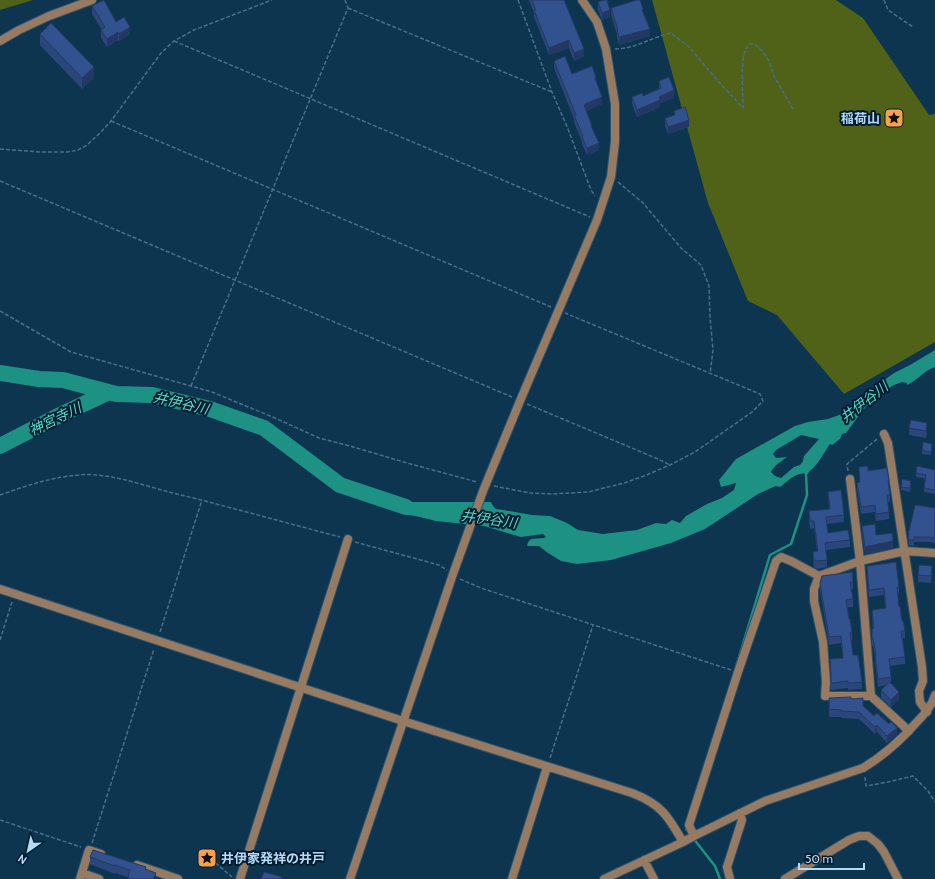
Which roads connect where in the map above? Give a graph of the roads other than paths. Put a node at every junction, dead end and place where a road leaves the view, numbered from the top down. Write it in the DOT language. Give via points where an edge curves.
graph roads {
  1 [pos="92,0"];
  2 [pos="582,0"];
  3 [pos="0,41"];
  4 [pos="884,434"];
  5 [pos="850,479"];
  6 [pos="348,539"];
  7 [pos="905,551"];
  8 [pos="935,553"];
  9 [pos="860,561"];
  10 [pos="819,576"];
  11 [pos="0,589"];
  12 [pos="301,687"];
  13 [pos="935,695"];
  14 [pos="871,696"];
  15 [pos="927,712"];
  16 [pos="403,721"];
  17 [pos="909,731"];
  18 [pos="547,767"];
  19 [pos="740,813"];
  20 [pos="694,836"];
  21 [pos="683,842"];
  22 [pos="112,857"];
  23 [pos="644,860"];
  24 [pos="126,862"];
  25 [pos="81,876"];
  26 [pos="99,879"];
  27 [pos="178,879"];
  28 [pos="240,879"];
  29 [pos="350,879"];
  30 [pos="512,879"];
  31 [pos="604,879"];
  32 [pos="654,879"];
  33 [pos="730,879"];
  34 [pos="785,879"];
  35 [pos="898,879"];
  1 -- 3 [label="street" via="49,16"];
  2 -- 16 [label="street" via="597,22 606,49 615,104 615,142 611,177 597,220 485,488"];
  4 -- 7 [label="street" via="888,443"];
  5 -- 9 [label="street"];
  6 -- 12 [label="street"];
  7 -- 8 [label="street"];
  7 -- 9 [label="street"];
  7 -- 15 [label="street" via="922,667 920,702"];
  9 -- 10 [label="street"];
  9 -- 14 [label="street"];
  10 -- 14 [label="street" via="814,589 814,601 823,642 825,696"];
  10 -- 20 [label="street" via="781,557 776,561 689,825"];
  11 -- 12 [label="street"];
  12 -- 16 [label="street"];
  12 -- 28 [label="street"];
  13 -- 15 [label="street"];
  14 -- 17 [label="street"];
  15 -- 17 [label="street"];
  16 -- 18 [label="street"];
  16 -- 29 [label="street"];
  17 -- 19 [label="street" via="893,747 863,768 765,801"];
  18 -- 21 [label="street" via="640,797 653,804 671,822"];
  18 -- 30 [label="street"];
  19 -- 20 [label="street"];
  19 -- 33 [label="street" via="742,820 727,867"];
  20 -- 21 [label="street"];
  21 -- 23 [label="street"];
  22 -- 25 [label="street" via="90,850"];
  23 -- 31 [label="street"];
  23 -- 32 [label="street"];
  24 -- 27 [label="street"];
  25 -- 26 [label="street"];
  34 -- 35 [label="street" via="849,840 868,836 884,852"];
}
